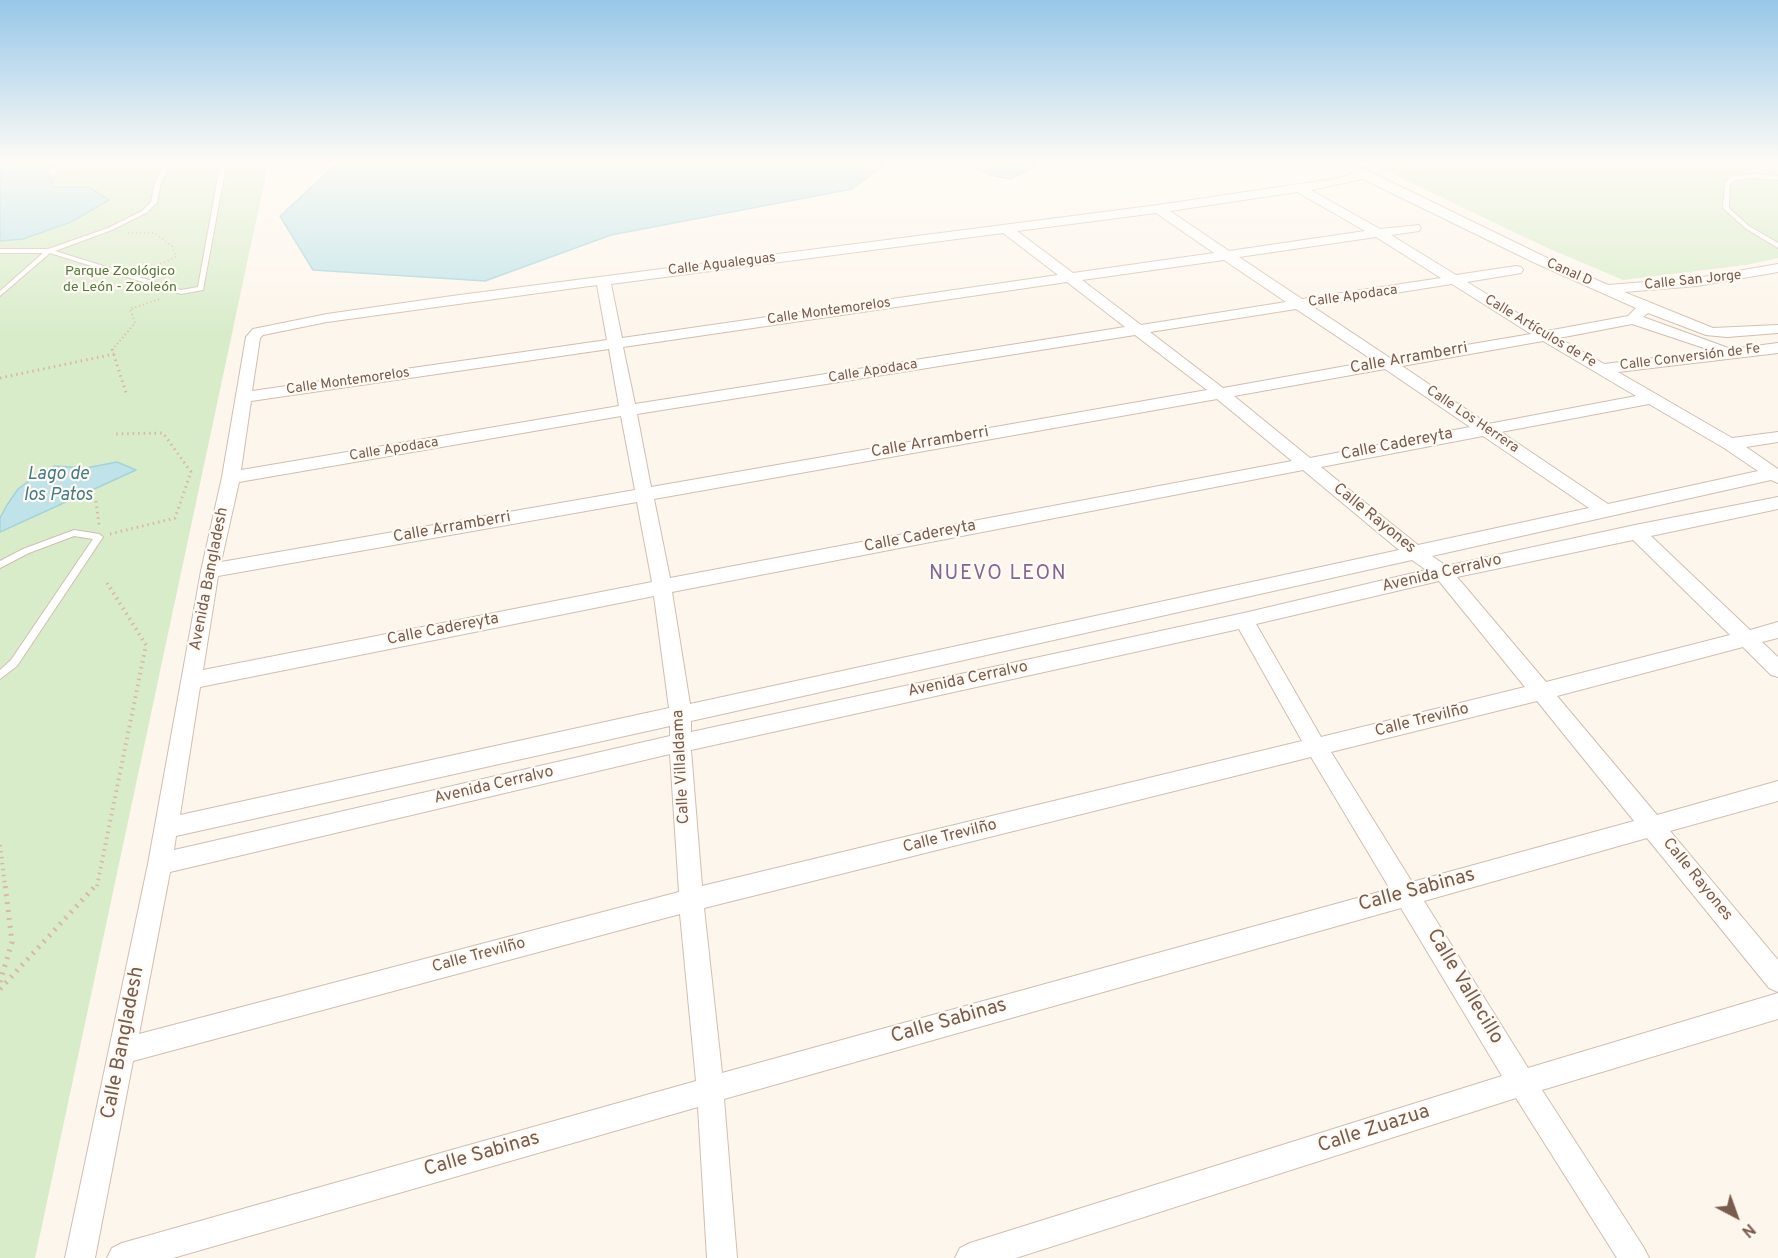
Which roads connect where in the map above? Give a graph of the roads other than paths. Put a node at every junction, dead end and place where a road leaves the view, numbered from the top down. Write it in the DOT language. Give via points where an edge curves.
graph roads {
  1 [pos="131,219"];
  2 [pos="214,219"];
  3 [pos="1080,219"];
  4 [pos="1173,219"];
  5 [pos="1353,219"];
  6 [pos="1457,219"];
  7 [pos="1738,219"];
  8 [pos="1005,228"];
  9 [pos="1414,228"];
  10 [pos="1378,233"];
  11 [pos="1778,246"];
  12 [pos="0,251"];
  13 [pos="49,251"];
  14 [pos="1227,254"];
  15 [pos="1778,268"];
  16 [pos="1516,270"];
  17 [pos="1072,277"];
  18 [pos="603,280"];
  19 [pos="1456,281"];
  20 [pos="1607,289"];
  21 [pos="0,294"];
  22 [pos="1301,304"];
  23 [pos="1646,306"];
  24 [pos="1634,319"];
  25 [pos="1778,329"];
  26 [pos="1140,331"];
  27 [pos="258,332"];
  28 [pos="1545,336"];
  29 [pos="616,342"];
  30 [pos="1778,348"];
  31 [pos="1729,352"];
  32 [pos="1388,363"];
  33 [pos="1602,369"];
  34 [pos="1219,392"];
  35 [pos="244,397"];
  36 [pos="1652,398"];
  37 [pos="628,410"];
  38 [pos="1483,428"];
  39 [pos="1778,437"];
  40 [pos="1730,444"];
  41 [pos="1305,463"];
  42 [pos="1776,475"];
  43 [pos="231,477"];
  44 [pos="645,494"];
  45 [pos="1778,503"];
  46 [pos="1606,511"];
  47 [pos="1635,531"];
  48 [pos="1416,554"];
  49 [pos="0,565"];
  50 [pos="210,571"];
  51 [pos="1443,573"];
  52 [pos="662,587"];
  53 [pos="1244,620"];
  54 [pos="1778,630"];
  55 [pos="1748,638"];
  56 [pos="1778,669"];
  57 [pos="0,675"];
  58 [pos="190,681"];
  59 [pos="1541,692"];
  60 [pos="681,716"];
  61 [pos="680,743"];
  62 [pos="1316,747"];
  63 [pos="1778,791"];
  64 [pos="1653,827"];
  65 [pos="165,828"];
  66 [pos="160,864"];
  67 [pos="1407,894"];
  68 [pos="691,900"];
  69 [pos="1778,979"];
  70 [pos="1778,1006"];
  71 [pos="123,1051"];
  72 [pos="1522,1083"];
  73 [pos="710,1090"];
  74 [pos="80,1258"];
  75 [pos="122,1258"];
  76 [pos="722,1258"];
  77 [pos="970,1258"];
  78 [pos="1634,1258"];
  1 -- 13 [label="lane"];
  2 -- 13 [label="lane" via="201,289 181,292"];
  3 -- 8 [label="street, Calle Agualeguas"];
  4 -- 14 [label="street, Calle Los Herrera"];
  5 -- 10 [label="street, Calle Artículos de Fe"];
  6 -- 20 [label="street, Canal D"];
  7 -- 11 [label="lane"];
  8 -- 17 [label="street, Calle Rayones"];
  8 -- 18 [label="street, Calle Agualeguas"];
  9 -- 10 [label="street, Calle Montemorelos"];
  10 -- 14 [label="street, Calle Montemorelos"];
  10 -- 19 [label="street, Calle Artículos de Fe"];
  12 -- 13 [label="lane"];
  13 -- 21 [label="lane"];
  14 -- 17 [label="street, Calle Montemorelos"];
  14 -- 22 [label="street, Calle Los Herrera"];
  15 -- 20 [label="street, Calle San Jorge" via="1697,282"];
  16 -- 19 [label="street, Calle Apodaca"];
  17 -- 26 [label="street, Calle Rayones"];
  17 -- 29 [label="street, Calle Montemorelos"];
  18 -- 27 [label="street, Calle Agualeguas" via="361,313"];
  18 -- 29 [label="street, Calle Villaldama"];
  19 -- 22 [label="street, Calle Apodaca"];
  19 -- 28 [label="street, Calle Artículos de Fe"];
  20 -- 23 [label="street, Canal D"];
  22 -- 26 [label="street, Calle Apodaca"];
  22 -- 32 [label="street, Calle Los Herrera"];
  23 -- 24 [label="street"];
  23 -- 25 [label="street, Canal D" via="1711,332"];
  24 -- 28 [label="street, Calle Arramberri"];
  24 -- 31 [label="street"];
  26 -- 34 [label="street, Calle Rayones"];
  26 -- 37 [label="street, Calle Apodaca"];
  27 -- 35 [label="street, Avenida Bangladesh" via="253,337"];
  28 -- 32 [label="street, Calle Arramberri"];
  28 -- 33 [label="street, Calle Artículos de Fe"];
  29 -- 35 [label="street, Calle Montemorelos"];
  29 -- 37 [label="street, Calle Villaldama"];
  30 -- 31 [label="street, Calle Conversión de Fe"];
  31 -- 33 [label="street, Calle Conversión de Fe"];
  32 -- 34 [label="street, Calle Arramberri"];
  32 -- 38 [label="street, Calle Los Herrera"];
  33 -- 36 [label="street, Calle Artículos de Fe"];
  34 -- 41 [label="street, Calle Rayones"];
  34 -- 44 [label="street, Calle Arramberri"];
  35 -- 43 [label="street, Avenida Bangladesh"];
  36 -- 38 [label="street, Calle Cadereyta"];
  36 -- 40 [label="street, Calle Artículos de Fe"];
  37 -- 43 [label="street, Calle Apodaca"];
  37 -- 44 [label="street, Calle Villaldama"];
  38 -- 41 [label="street, Calle Cadereyta"];
  38 -- 46 [label="street, Calle Los Herrera"];
  39 -- 40 [label="street"];
  40 -- 42 [label="street, Calle Artículos de Fe"];
  41 -- 48 [label="street, Calle Rayones"];
  41 -- 52 [label="street, Calle Cadereyta"];
  42 -- 46 [label="street, Avenida Cerralvo"];
  43 -- 50 [label="street, Avenida Bangladesh"];
  44 -- 50 [label="street, Calle Arramberri"];
  44 -- 52 [label="street, Calle Villaldama"];
  45 -- 47 [label="street, Avenida Cerralvo"];
  46 -- 48 [label="street, Avenida Cerralvo"];
  47 -- 51 [label="street, Avenida Cerralvo"];
  47 -- 55 [label="street"];
  48 -- 51 [label="street, Calle Rayones"];
  48 -- 60 [label="street, Avenida Cerralvo"];
  49 -- 57 [label="lane" via="74,533 99,537 14,663"];
  50 -- 58 [label="street, Avenida Bangladesh"];
  51 -- 53 [label="street, Avenida Cerralvo"];
  51 -- 59 [label="street, Calle Rayones"];
  52 -- 58 [label="street, Calle Cadereyta"];
  52 -- 60 [label="street, Calle Villaldama"];
  53 -- 61 [label="street, Avenida Cerralvo"];
  53 -- 62 [label="street, Calle Vallecillo"];
  54 -- 55 [label="street, Calle Trevilño"];
  55 -- 56 [label="street"];
  55 -- 59 [label="street, Calle Trevilño"];
  58 -- 65 [label="street, Avenida Bangladesh"];
  59 -- 62 [label="street, Calle Trevilño"];
  59 -- 64 [label="street, Calle Rayones"];
  60 -- 61 [label="street, Calle Villaldama"];
  60 -- 65 [label="street, Avenida Cerralvo"];
  61 -- 66 [label="street, Avenida Cerralvo"];
  61 -- 68 [label="street, Calle Villaldama"];
  62 -- 67 [label="street, Calle Vallecillo"];
  62 -- 68 [label="street, Calle Trevilño"];
  63 -- 64 [label="street, Calle Sabinas"];
  64 -- 67 [label="street, Calle Sabinas"];
  64 -- 69 [label="street, Calle Rayones"];
  65 -- 66 [label="street, Calle Bangladesh"];
  66 -- 71 [label="street, Calle Bangladesh"];
  67 -- 72 [label="street, Calle Vallecillo"];
  67 -- 73 [label="street, Calle Sabinas"];
  68 -- 71 [label="street, Calle Trevilño"];
  68 -- 73 [label="street, Calle Villaldama"];
  70 -- 72 [label="street, Calle Zuazua"];
  71 -- 74 [label="street, Calle Bangladesh"];
  72 -- 77 [label="street, Calle Zuazua"];
  72 -- 78 [label="street, Calle Vallecillo"];
  73 -- 75 [label="street, Calle Sabinas"];
  73 -- 76 [label="street, Calle Villaldama"];
}
